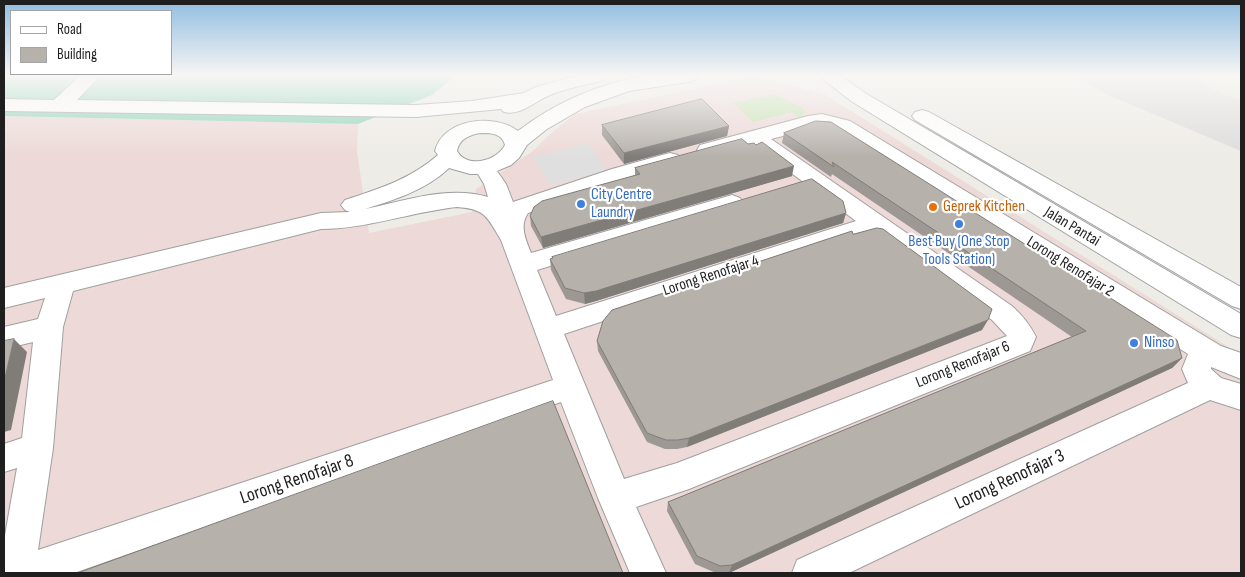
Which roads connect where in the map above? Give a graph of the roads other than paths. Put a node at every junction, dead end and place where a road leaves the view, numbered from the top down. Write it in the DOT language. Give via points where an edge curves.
graph roads {
  1 [pos="62,103"];
  2 [pos="499,103"];
  3 [pos="519,103"];
  4 [pos="576,103"];
  5 [pos="866,103"];
  6 [pos="900,103"];
  7 [pos="4,106"];
  8 [pos="58,107"];
  9 [pos="350,111"];
  10 [pos="416,111"];
  11 [pos="478,128"];
  12 [pos="754,137"];
  13 [pos="450,148"];
  14 [pos="512,150"];
  15 [pos="484,167"];
  16 [pos="813,179"];
  17 [pos="785,187"];
  18 [pos="757,195"];
  19 [pos="552,196"];
  20 [pos="417,206"];
  21 [pos="321,221"];
  22 [pos="875,223"];
  23 [pos="510,234"];
  24 [pos="522,265"];
  25 [pos="62,284"];
  26 [pos="4,298"];
  27 [pos="1241,299"];
  28 [pos="49,327"];
  29 [pos="1241,327"];
  30 [pos="547,328"];
  31 [pos="4,338"];
  32 [pos="1241,367"];
  33 [pos="1212,371"];
  34 [pos="571,386"];
  35 [pos="1241,398"];
  36 [pos="37,448"];
  37 [pos="4,458"];
  38 [pos="615,498"];
  39 [pos="16,573"];
  40 [pos="23,573"];
  41 [pos="648,573"];
  42 [pos="810,573"];
  1 -- 8 [label="street"];
  2 -- 10 [label="street"];
  3 -- 11 [label="street"];
  4 -- 14 [label="street" via="557,112"];
  5 -- 29 [label="street, Jalan Pantai"];
  6 -- 27 [label="street, Jalan Pantai"];
  7 -- 8 [label="street"];
  8 -- 9 [label="street"];
  9 -- 10 [label="street"];
  9 -- 13 [label="street" via="430,125"];
  10 -- 11 [label="street"];
  11 -- 13 [label="street" via="461,133"];
  11 -- 14 [label="street" via="506,131 513,137"];
  12 -- 16 [label="street, Lorong Renofajar 6"];
  12 -- 19 [label="street"];
  12 -- 33 [label="street, Lorong Renofajar 2" via="822,120 843,125"];
  13 -- 15 [label="street" via="463,166"];
  13 -- 21 [label="street" via="438,168 422,178 344,208"];
  14 -- 15 [label="street" via="498,164"];
  14 -- 19 [label="street" via="506,177 514,188 529,196"];
  15 -- 20 [label="street" via="464,182"];
  15 -- 23 [label="street" via="495,184"];
  16 -- 17 [label="street"];
  16 -- 22 [label="street, Lorong Renofajar 6"];
  18 -- 24 [label="street"];
  19 -- 23 [label="street" via="515,212"];
  20 -- 21 [label="street" via="347,220"];
  20 -- 23 [label="street" via="453,201 486,204 496,211"];
  21 -- 25 [label="street"];
  22 -- 30 [label="street, Lorong Renofajar 4"];
  22 -- 38 [label="street, Lorong Renofajar 6" via="1002,313 1017,328 1022,337 1020,343 677,478"];
  23 -- 24 [label="street"];
  24 -- 30 [label="street"];
  25 -- 26 [label="street"];
  25 -- 28 [label="street"];
  28 -- 31 [label="street"];
  28 -- 36 [label="street"];
  30 -- 34 [label="street"];
  32 -- 33 [label="street" via="1229,360"];
  33 -- 35 [label="street" via="1226,394"];
  33 -- 42 [label="street, Lorong Renofajar 3"];
  34 -- 38 [label="street"];
  34 -- 40 [label="street, Lorong Renofajar 8"];
  36 -- 37 [label="street"];
  36 -- 39 [label="street"];
  38 -- 41 [label="street"];
}
